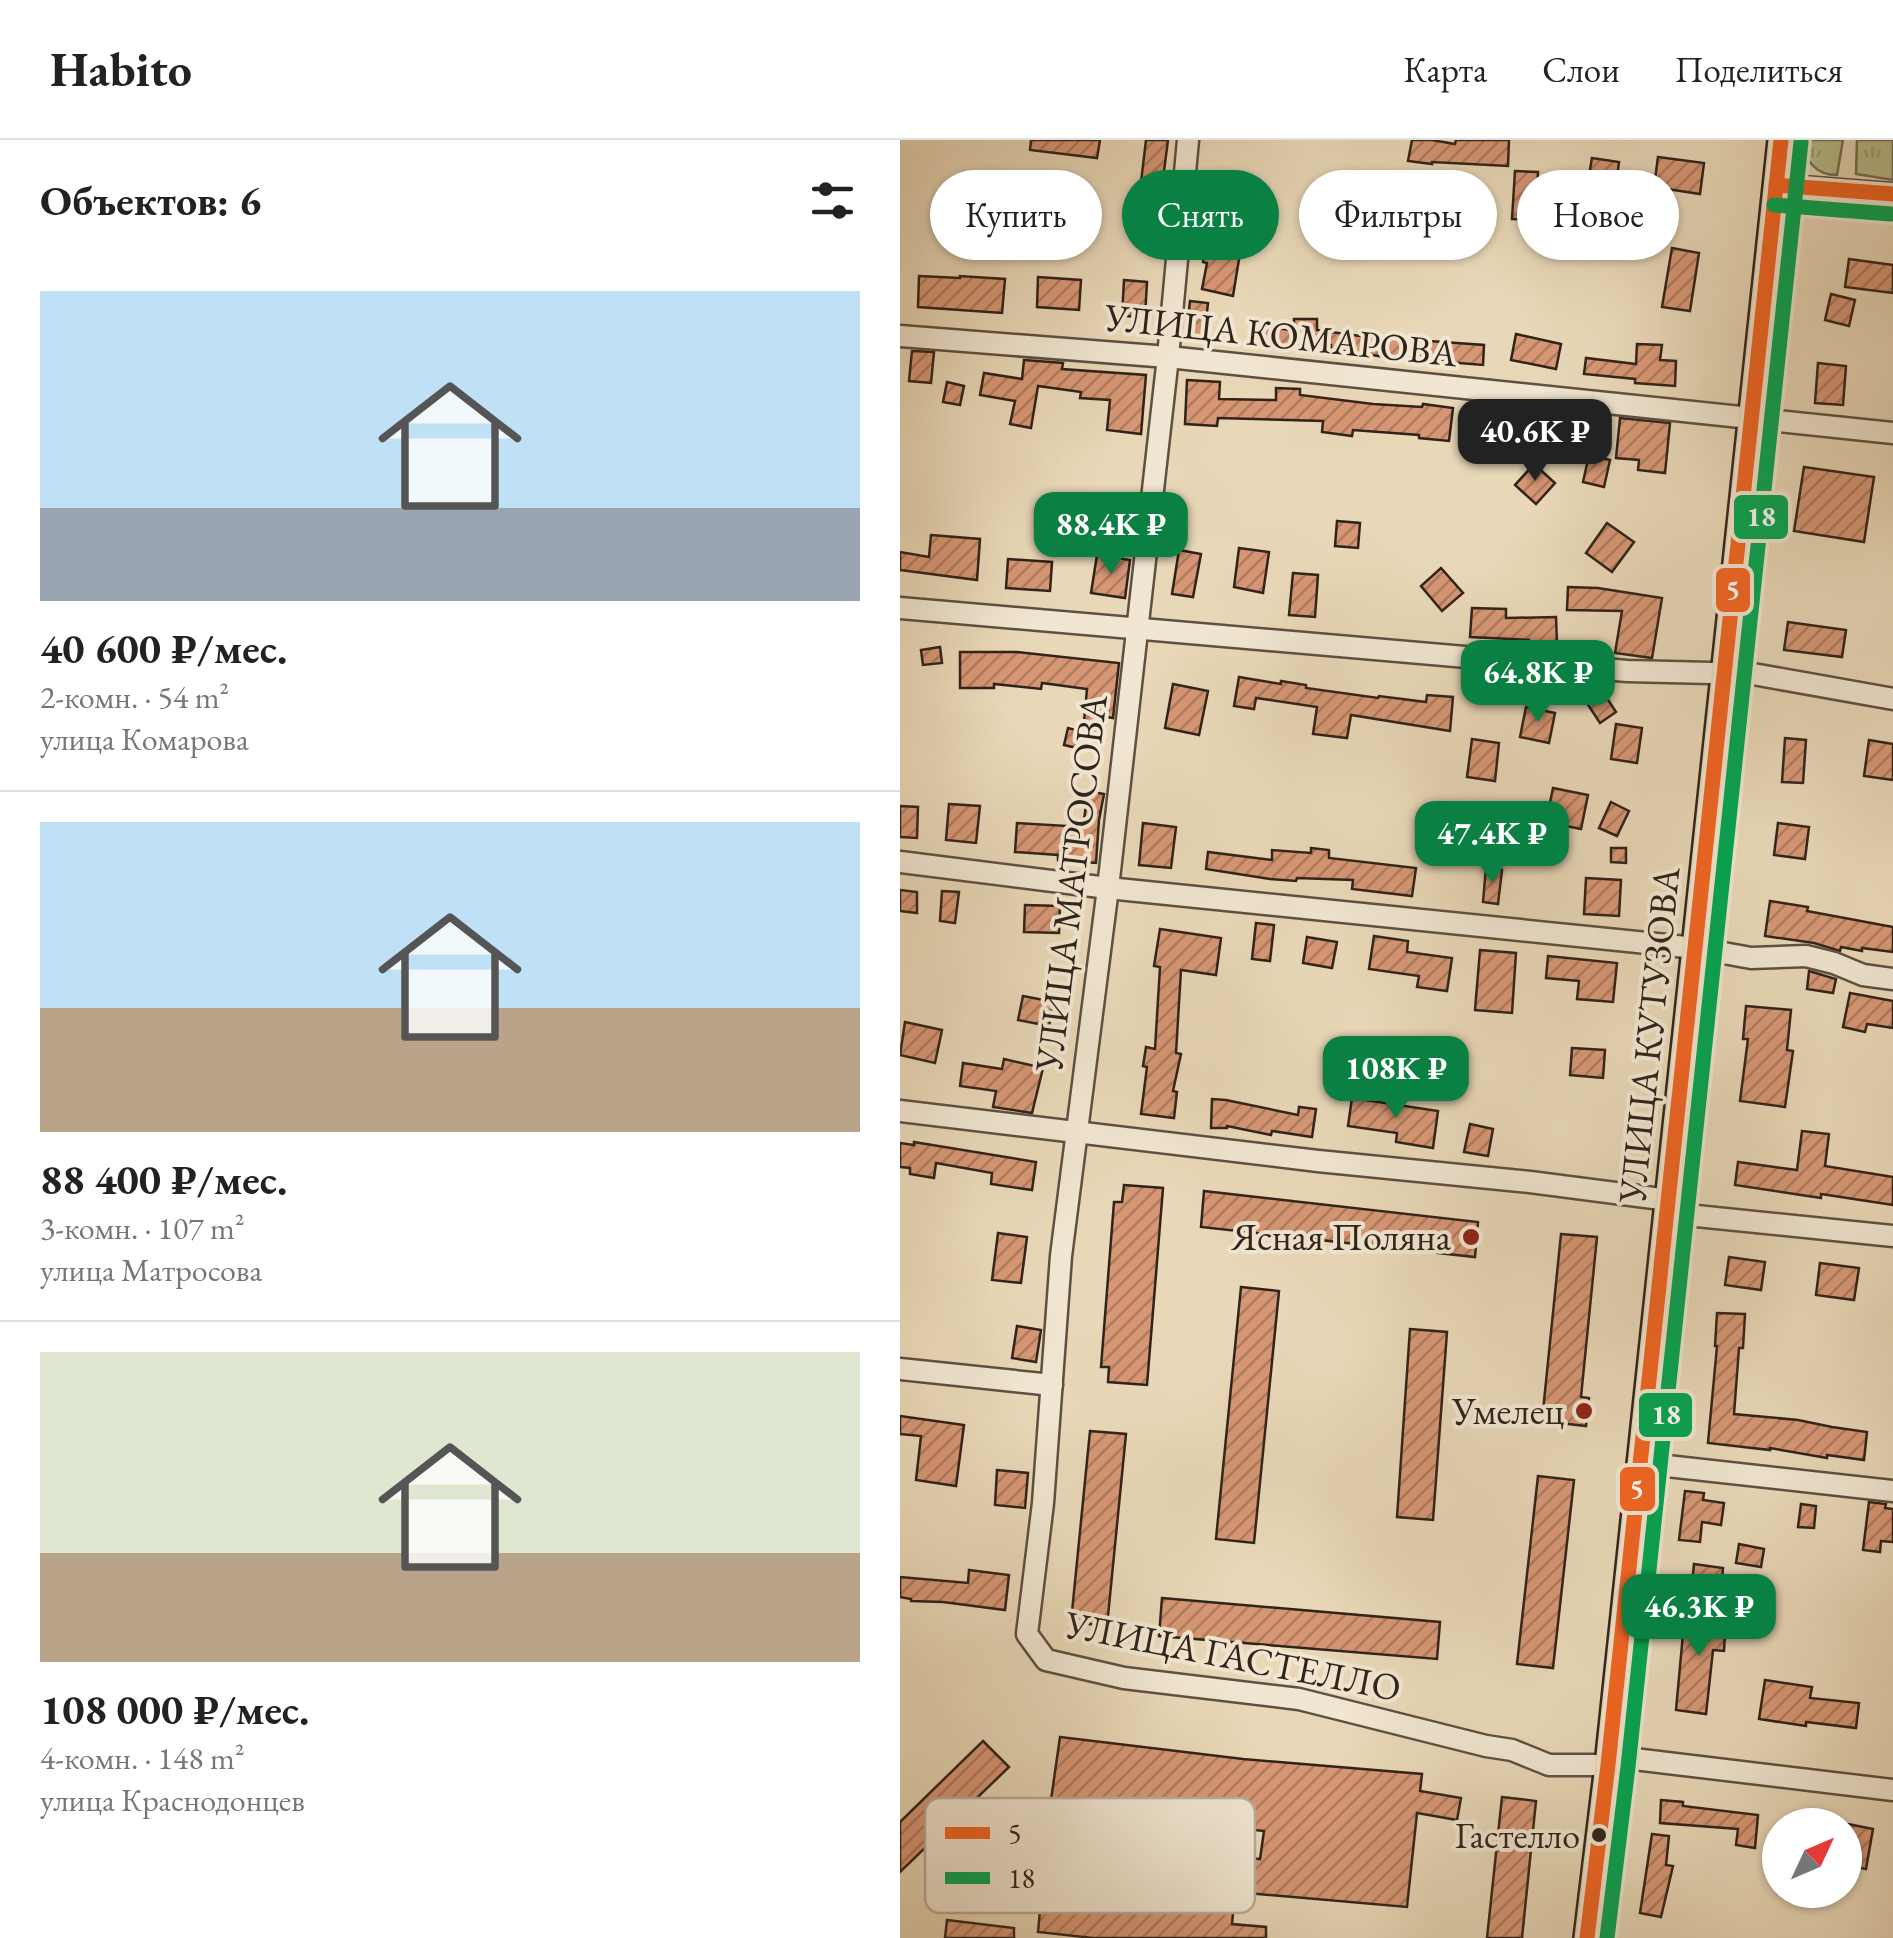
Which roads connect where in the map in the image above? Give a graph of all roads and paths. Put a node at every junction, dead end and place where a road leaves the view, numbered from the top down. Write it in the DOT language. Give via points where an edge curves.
graph roads {
  1 [pos="1188,140"];
  2 [pos="1781,140"];
  3 [pos="1776,185"];
  4 [pos="1893,194"];
  5 [pos="900,336"];
  6 [pos="1168,358"];
  7 [pos="1750,416"];
  8 [pos="1893,433"];
  9 [pos="900,608"];
  10 [pos="1136,628"];
  11 [pos="1725,674"];
  12 [pos="1893,699"];
  13 [pos="900,862"];
  14 [pos="1108,888"];
  15 [pos="1696,948"];
  16 [pos="1893,979"];
  17 [pos="900,1111"];
  18 [pos="1076,1132"];
  19 [pos="1668,1206"];
  20 [pos="1893,1236"];
  21 [pos="900,1369"];
  22 [pos="1052,1385"];
  23 [pos="1640,1464"];
  24 [pos="1893,1491"];
  25 [pos="1027,1634"];
  26 [pos="1609,1760"];
  27 [pos="1893,1790"];
  28 [pos="1587,1938"];
  1 -- 6 [label="street, УЛИЦА МАТРОСОВА"];
  2 -- 3 [label="main road, УЛИЦА КУТУЗОВА"];
  3 -- 4 [label="street"];
  3 -- 7 [label="main road, УЛИЦА КУТУЗОВА"];
  5 -- 6 [label="street, УЛИЦА КОМАРОВА"];
  6 -- 7 [label="street, УЛИЦА КОМАРОВА"];
  6 -- 10 [label="street, УЛИЦА МАТРОСОВА"];
  7 -- 8 [label="street, УЛИЦА КОМАРОВА"];
  7 -- 11 [label="main road, УЛИЦА КУТУЗОВА"];
  9 -- 10 [label="street"];
  10 -- 11 [label="street"];
  10 -- 14 [label="street, УЛИЦА МАТРОСОВА"];
  11 -- 12 [label="street"];
  11 -- 15 [label="main road, УЛИЦА КУТУЗОВА"];
  13 -- 14 [label="street"];
  14 -- 15 [label="street"];
  14 -- 18 [label="street, УЛИЦА МАТРОСОВА"];
  15 -- 16 [label="street" via="1752,958 1806,956"];
  15 -- 19 [label="main road, УЛИЦА КУТУЗОВА"];
  17 -- 18 [label="street"];
  18 -- 19 [label="street"];
  18 -- 22 [label="street, УЛИЦА МАТРОСОВА"];
  19 -- 20 [label="street"];
  19 -- 23 [label="main road, УЛИЦА КУТУЗОВА"];
  21 -- 22 [label="street"];
  22 -- 25 [label="street, УЛИЦА МАТРОСОВА"];
  23 -- 24 [label="street"];
  23 -- 26 [label="main road, УЛИЦА КУТУЗОВА"];
  25 -- 26 [label="street, УЛИЦА ГАСТЕЛЛО" via="1046,1660 1059,1664 1299,1700 1512,1750 1549,1765"];
  26 -- 27 [label="street, УЛИЦА ГАСТЕЛЛО"];
  26 -- 28 [label="main road, УЛИЦА КУТУЗОВА"];
}
